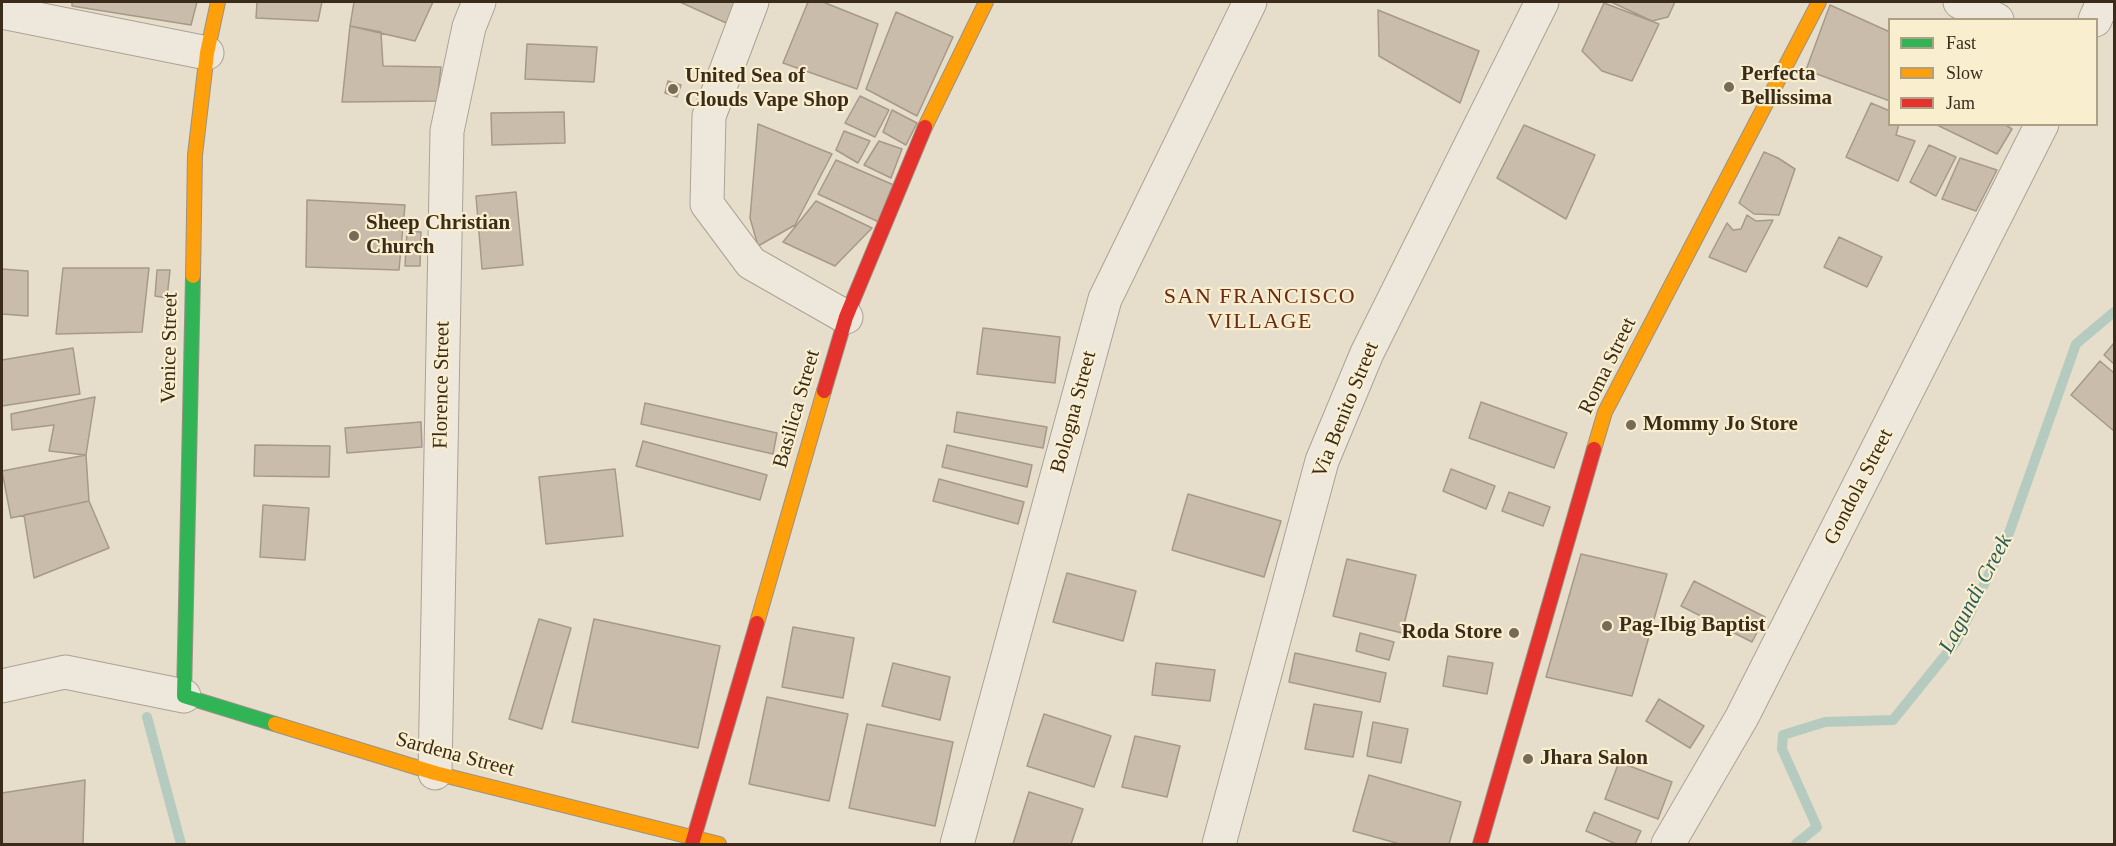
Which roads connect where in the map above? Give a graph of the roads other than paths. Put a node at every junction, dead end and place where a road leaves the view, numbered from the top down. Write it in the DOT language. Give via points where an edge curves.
graph roads {
  1 [pos="218,2"];
  2 [pos="479,2"];
  3 [pos="752,2"];
  4 [pos="986,2"];
  5 [pos="1250,2"];
  6 [pos="1542,2"];
  7 [pos="1819,2"];
  8 [pos="1960,2"];
  9 [pos="2103,2"];
  10 [pos="2,12"];
  11 [pos="1992,18"];
  12 [pos="2096,18"];
  13 [pos="207,53"];
  14 [pos="2041,126"];
  15 [pos="846,317"];
  16 [pos="2,686"];
  17 [pos="184,696"];
  18 [pos="435,772"];
  19 [pos="693,841"];
  20 [pos="719,844"];
  21 [pos="957,844"];
  22 [pos="1219,844"];
  23 [pos="1480,844"];
  24 [pos="1668,844"];
  1 -- 13 [label="street, Venice Street"];
  2 -- 18 [label="street, Florence Street" via="469,27 447,131"];
  3 -- 15 [label="street" via="709,116 707,204 751,263"];
  4 -- 15 [label="street, Basilica Street" via="926,125"];
  5 -- 21 [label="street, Bologna Street" via="1105,299"];
  6 -- 22 [label="street, Via Benito Street" via="1367,353 1322,461"];
  7 -- 23 [label="street, Roma Street" via="1605,412"];
  8 -- 11 [label="street"];
  9 -- 12 [label="street"];
  10 -- 13 [label="street"];
  13 -- 17 [label="street, Venice Street" via="195,155"];
  14 -- 24 [label="street, Gondola Street" via="1742,717"];
  15 -- 19 [label="street, Basilica Street"];
  16 -- 17 [label="street" via="65,672"];
  17 -- 18 [label="street, Sardena Street"];
  18 -- 19 [label="street, Sardena Street"];
  19 -- 20 [label="street, Sardena Street"];
}
